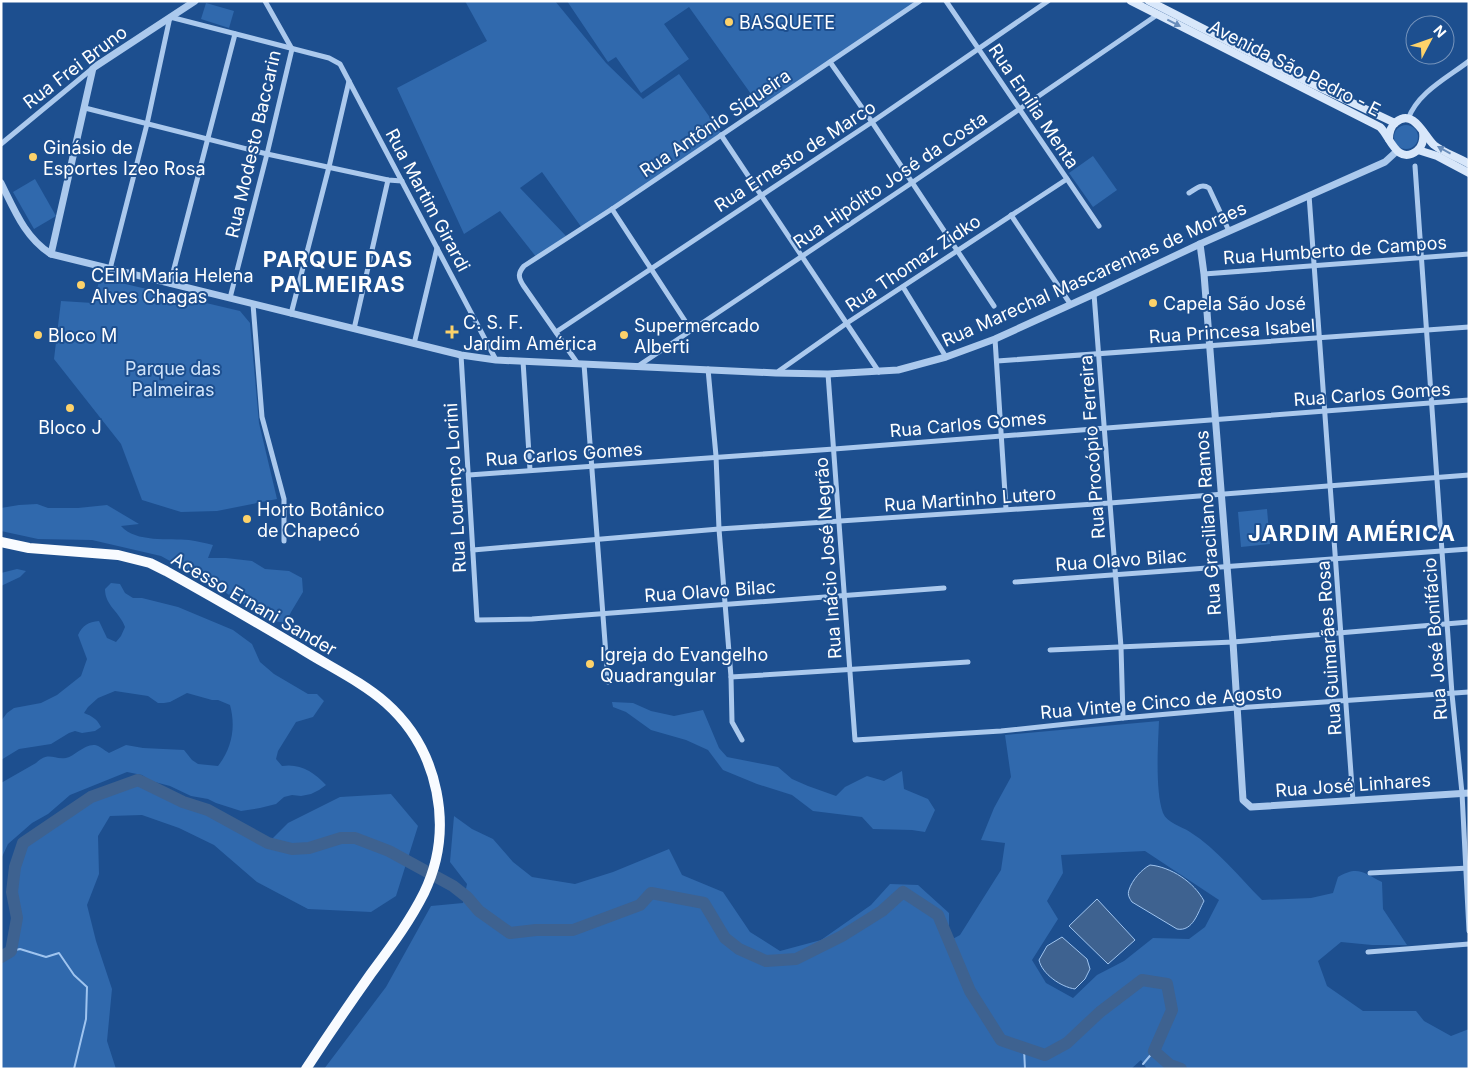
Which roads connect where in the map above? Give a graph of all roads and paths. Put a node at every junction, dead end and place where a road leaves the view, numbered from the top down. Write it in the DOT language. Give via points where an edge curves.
graph roads {
  1 [pos="195,1"];
  2 [pos="265,1"];
  3 [pos="920,1"];
  4 [pos="946,1"];
  5 [pos="1048,1"];
  6 [pos="1130,1"];
  7 [pos="1149,1"];
  8 [pos="1158,15"];
  9 [pos="170,17"];
  10 [pos="235,34"];
  11 [pos="292,49"];
  12 [pos="979,50"];
  13 [pos="1469,61"];
  14 [pos="830,62"];
  15 [pos="93,68"];
  16 [pos="349,81"];
  17 [pos="85,108"];
  18 [pos="1020,110"];
  19 [pos="1408,119"];
  20 [pos="872,122"];
  21 [pos="1395,123"];
  22 [pos="147,124"];
  23 [pos="1423,132"];
  24 [pos="721,135"];
  25 [pos="208,138"];
  26 [pos="1389,140"];
  27 [pos="1,144"];
  28 [pos="1418,150"];
  29 [pos="1397,151"];
  30 [pos="267,154"];
  31 [pos="1469,164"];
  32 [pos="1415,166"];
  33 [pos="329,167"];
  34 [pos="1469,173"];
  35 [pos="1067,179"];
  36 [pos="388,180"];
  37 [pos="402,181"];
  38 [pos="912,182"];
  39 [pos="1,183"];
  40 [pos="1189,193"];
  41 [pos="761,195"];
  42 [pos="1309,195"];
  43 [pos="612,209"];
  44 [pos="1011,215"];
  45 [pos="1099,226"];
  46 [pos="1229,231"];
  47 [pos="1200,244"];
  48 [pos="437,248"];
  49 [pos="957,251"];
  50 [pos="51,254"];
  51 [pos="1469,254"];
  52 [pos="802,256"];
  53 [pos="1422,258"];
  54 [pos="1314,266"];
  55 [pos="652,268"];
  56 [pos="110,269"];
  57 [pos="1204,274"];
  58 [pos="170,284"];
  59 [pos="902,287"];
  60 [pos="1094,294"];
  61 [pos="230,298"];
  62 [pos="252,304"];
  63 [pos="1071,305"];
  64 [pos="994,306"];
  65 [pos="291,314"];
  66 [pos="847,324"];
  67 [pos="1469,327"];
  68 [pos="354,329"];
  69 [pos="691,330"];
  70 [pos="1427,331"];
  71 [pos="556,332"];
  72 [pos="995,339"];
  73 [pos="1320,339"];
  74 [pos="414,344"];
  75 [pos="1210,346"];
  76 [pos="1099,354"];
  77 [pos="461,355"];
  78 [pos="946,358"];
  79 [pos="496,360"];
  80 [pos="523,360"];
  81 [pos="997,361"];
  82 [pos="581,364"];
  83 [pos="637,366"];
  84 [pos="708,369"];
  85 [pos="879,372"];
  86 [pos="776,373"];
  87 [pos="828,374"];
  88 [pos="1469,400"];
  89 [pos="1432,403"];
  90 [pos="1325,411"];
  91 [pos="1215,419"];
  92 [pos="1104,427"];
  93 [pos="1001,435"];
  94 [pos="834,449"];
  95 [pos="716,456"];
  96 [pos="591,466"];
  97 [pos="530,470"];
  98 [pos="469,475"];
  99 [pos="1469,475"];
  100 [pos="1437,478"];
  101 [pos="1331,486"];
  102 [pos="1221,494"];
  103 [pos="1110,503"];
  104 [pos="1006,509"];
  105 [pos="840,522"];
  106 [pos="719,529"];
  107 [pos="598,539"];
  108 [pos="284,541"];
  109 [pos="1,542"];
  110 [pos="1469,549"];
  111 [pos="473,550"];
  112 [pos="1442,551"];
  113 [pos="1336,559"];
  114 [pos="1227,566"];
  115 [pos="1115,574"];
  116 [pos="1015,582"];
  117 [pos="944,588"];
  118 [pos="844,596"];
  119 [pos="725,604"];
  120 [pos="602,613"];
  121 [pos="477,620"];
  122 [pos="1469,622"];
  123 [pos="1447,624"];
  124 [pos="1342,633"];
  125 [pos="1233,642"];
  126 [pos="1120,647"];
  127 [pos="1050,650"];
  128 [pos="968,662"];
  129 [pos="850,669"];
  130 [pos="731,677"];
  131 [pos="608,682"];
  132 [pos="1469,692"];
  133 [pos="1452,694"];
  134 [pos="1347,701"];
  135 [pos="1236,708"];
  136 [pos="1123,718"];
  137 [pos="742,740"];
  138 [pos="855,740"];
  139 [pos="1465,793"];
  140 [pos="1243,800"];
  141 [pos="1354,801"];
  142 [pos="1467,868"];
  143 [pos="1370,873"];
  144 [pos="1469,931"];
  145 [pos="1469,944"];
  146 [pos="1368,952"];
  147 [pos="306,1069"];
  1 -- 9 [label="street, Rua Frei Bruno"];
  2 -- 11 [label="street, Rua Modesto Baccarin"];
  3 -- 14 [label="street, Rua Antônio Siqueira"];
  4 -- 12 [label="street, Rua Emília Menta"];
  5 -- 12 [label="street, Rua Ernesto de Marco"];
  6 -- 8 [label="main road, Avenida São Pedro - E"];
  7 -- 21 [label="main road, Avenida São Pedro - E"];
  8 -- 18 [label="street, Rua Hipólito José da Costa"];
  8 -- 26 [label="main road, Avenida São Pedro - E, one-way" via="1380,127"];
  9 -- 10 [label="street"];
  9 -- 15 [label="street, Rua Frei Bruno"];
  9 -- 22 [label="street"];
  10 -- 11 [label="street"];
  10 -- 25 [label="street"];
  11 -- 16 [label="street, Rua Martim Girardi" via="340,64"];
  11 -- 30 [label="street, Rua Modesto Baccarin"];
  12 -- 18 [label="street, Rua Emília Menta"];
  12 -- 20 [label="street, Rua Ernesto de Marco"];
  13 -- 19 [label="street" via="1421,97"];
  14 -- 20 [label="street"];
  14 -- 24 [label="street, Rua Antônio Siqueira"];
  15 -- 17 [label="street"];
  15 -- 27 [label="street, Rua Frei Bruno"];
  16 -- 33 [label="street"];
  16 -- 37 [label="street, Rua Martim Girardi"];
  17 -- 22 [label="street"];
  17 -- 50 [label="street"];
  18 -- 35 [label="street, Rua Emília Menta"];
  18 -- 38 [label="street, Rua Hipólito José da Costa"];
  19 -- 21 [label="main road"];
  19 -- 23 [label="main road" via="1418,123"];
  20 -- 38 [label="street"];
  20 -- 41 [label="street, Rua Ernesto de Marco"];
  21 -- 26 [label="main road"];
  22 -- 25 [label="street"];
  22 -- 56 [label="street"];
  23 -- 28 [label="main road" via="1424,139"];
  31 -- 23 [label="main road, one-way" via="1434,145"];
  24 -- 41 [label="street"];
  24 -- 43 [label="street, Rua Antônio Siqueira"];
  25 -- 30 [label="street"];
  25 -- 58 [label="street"];
  26 -- 29 [label="main road"];
  28 -- 29 [label="main road" via="1407,154"];
  28 -- 34 [label="main road"];
  29 -- 42 [label="street, Rua Marechal Mascarenhas de Moraes" via="1380,164"];
  30 -- 33 [label="street"];
  30 -- 61 [label="street, Rua Modesto Baccarin"];
  32 -- 53 [label="street, Rua José Bonifácio"];
  33 -- 36 [label="street"];
  33 -- 65 [label="street"];
  35 -- 44 [label="street, Rua Thomaz Zidko"];
  35 -- 45 [label="street, Rua Emília Menta"];
  36 -- 37 [label="street"];
  36 -- 68 [label="street"];
  37 -- 48 [label="street, Rua Martim Girardi"];
  38 -- 49 [label="street"];
  38 -- 52 [label="street, Rua Hipólito José da Costa"];
  39 -- 50 [label="street, Rua Marechal Mascarenhas de Moraes" via="24,228"];
  40 -- 46 [label="street" via="1200,186 1209,188"];
  41 -- 52 [label="street"];
  41 -- 55 [label="street, Rua Ernesto de Marco"];
  42 -- 46 [label="street, Rua Marechal Mascarenhas de Moraes"];
  42 -- 54 [label="street, Rua Guimarães Rosa"];
  43 -- 55 [label="street"];
  43 -- 71 [label="street, Rua Antônio Siqueira" via="519,272 518,278"];
  44 -- 49 [label="street, Rua Thomaz Zidko"];
  44 -- 63 [label="street"];
  46 -- 47 [label="street, Rua Marechal Mascarenhas de Moraes"];
  47 -- 57 [label="street, Rua Graciliano Ramos"];
  47 -- 60 [label="street, Rua Marechal Mascarenhas de Moraes"];
  48 -- 74 [label="street"];
  48 -- 79 [label="street, Rua Martim Girardi"];
  49 -- 59 [label="street, Rua Thomaz Zidko"];
  49 -- 64 [label="street"];
  50 -- 56 [label="street, Rua Marechal Mascarenhas de Moraes"];
  51 -- 53 [label="street, Rua Humberto de Campos"];
  52 -- 66 [label="street"];
  52 -- 69 [label="street, Rua Hipólito José da Costa"];
  53 -- 54 [label="street, Rua Humberto de Campos"];
  53 -- 70 [label="street, Rua José Bonifácio"];
  54 -- 57 [label="street, Rua Humberto de Campos"];
  54 -- 73 [label="street, Rua Guimarães Rosa"];
  55 -- 69 [label="street"];
  55 -- 71 [label="street, Rua Ernesto de Marco"];
  56 -- 58 [label="street, Rua Marechal Mascarenhas de Moraes"];
  57 -- 75 [label="street, Rua Graciliano Ramos"];
  58 -- 61 [label="street, Rua Marechal Mascarenhas de Moraes"];
  59 -- 66 [label="street, Rua Thomaz Zidko"];
  59 -- 78 [label="street"];
  60 -- 63 [label="street, Rua Marechal Mascarenhas de Moraes"];
  60 -- 76 [label="street, Rua Procópio Ferreira"];
  61 -- 62 [label="street, Rua Marechal Mascarenhas de Moraes"];
  62 -- 65 [label="street, Rua Marechal Mascarenhas de Moraes"];
  62 -- 108 [label="street" via="262,417 284,499"];
  63 -- 72 [label="street, Rua Marechal Mascarenhas de Moraes"];
  65 -- 68 [label="street, Rua Marechal Mascarenhas de Moraes"];
  66 -- 85 [label="street"];
  66 -- 86 [label="street, Rua Thomaz Zidko"];
  67 -- 70 [label="street, Rua Princesa Isabel"];
  68 -- 74 [label="street, Rua Marechal Mascarenhas de Moraes"];
  69 -- 83 [label="street, Rua Hipólito José da Costa"];
  70 -- 73 [label="street, Rua Princesa Isabel"];
  70 -- 89 [label="street, Rua José Bonifácio"];
  71 -- 82 [label="street"];
  72 -- 78 [label="street, Rua Marechal Mascarenhas de Moraes"];
  72 -- 81 [label="street"];
  73 -- 75 [label="street, Rua Princesa Isabel"];
  73 -- 90 [label="street, Rua Guimarães Rosa"];
  74 -- 77 [label="street, Rua Marechal Mascarenhas de Moraes"];
  75 -- 76 [label="street, Rua Princesa Isabel"];
  75 -- 91 [label="street, Rua Graciliano Ramos"];
  76 -- 81 [label="street, Rua Princesa Isabel"];
  76 -- 92 [label="street, Rua Procópio Ferreira"];
  77 -- 79 [label="street, Rua Marechal Mascarenhas de Moraes"];
  77 -- 98 [label="street, Rua Lourenço Lorini"];
  78 -- 85 [label="street, Rua Marechal Mascarenhas de Moraes"];
  79 -- 80 [label="street, Rua Marechal Mascarenhas de Moraes"];
  80 -- 82 [label="street, Rua Marechal Mascarenhas de Moraes"];
  80 -- 97 [label="street"];
  81 -- 93 [label="street"];
  82 -- 83 [label="street, Rua Marechal Mascarenhas de Moraes"];
  82 -- 96 [label="street"];
  83 -- 84 [label="street, Rua Marechal Mascarenhas de Moraes"];
  84 -- 86 [label="street, Rua Marechal Mascarenhas de Moraes"];
  84 -- 95 [label="street"];
  85 -- 87 [label="street, Rua Marechal Mascarenhas de Moraes"];
  86 -- 87 [label="street, Rua Marechal Mascarenhas de Moraes"];
  87 -- 94 [label="street, Rua Inácio José Negrão"];
  88 -- 89 [label="street, Rua Carlos Gomes"];
  89 -- 90 [label="street, Rua Carlos Gomes"];
  89 -- 100 [label="street, Rua José Bonifácio"];
  90 -- 91 [label="street, Rua Carlos Gomes"];
  90 -- 101 [label="street, Rua Guimarães Rosa"];
  91 -- 92 [label="street, Rua Carlos Gomes"];
  91 -- 102 [label="street, Rua Graciliano Ramos"];
  92 -- 93 [label="street, Rua Carlos Gomes"];
  92 -- 103 [label="street, Rua Procópio Ferreira"];
  93 -- 94 [label="street, Rua Carlos Gomes"];
  93 -- 104 [label="street"];
  94 -- 95 [label="street, Rua Carlos Gomes"];
  94 -- 105 [label="street, Rua Inácio José Negrão"];
  95 -- 96 [label="street, Rua Carlos Gomes"];
  95 -- 106 [label="street"];
  96 -- 97 [label="street, Rua Carlos Gomes"];
  96 -- 107 [label="street"];
  97 -- 98 [label="street, Rua Carlos Gomes"];
  98 -- 111 [label="street, Rua Lourenço Lorini"];
  99 -- 100 [label="street, Rua Martinho Lutero"];
  100 -- 101 [label="street, Rua Martinho Lutero"];
  100 -- 112 [label="street, Rua José Bonifácio"];
  101 -- 102 [label="street, Rua Martinho Lutero"];
  101 -- 113 [label="street, Rua Guimarães Rosa"];
  102 -- 103 [label="street, Rua Martinho Lutero"];
  102 -- 114 [label="street, Rua Graciliano Ramos"];
  103 -- 104 [label="street, Rua Martinho Lutero"];
  103 -- 115 [label="street, Rua Procópio Ferreira"];
  104 -- 105 [label="street, Rua Martinho Lutero"];
  105 -- 106 [label="street, Rua Martinho Lutero"];
  105 -- 118 [label="street, Rua Inácio José Negrão"];
  106 -- 107 [label="street, Rua Martinho Lutero"];
  106 -- 119 [label="street"];
  107 -- 111 [label="street, Rua Martinho Lutero"];
  107 -- 120 [label="street"];
  109 -- 147 [label="highway, Acesso Ernani Sander" via="30,548 118,555 166,570 369,690 385,702 420,744 436,785 439,828 434,863 424,893 400,935"];
  110 -- 112 [label="street, Rua Olavo Bilac"];
  111 -- 121 [label="street, Rua Lourenço Lorini"];
  112 -- 113 [label="street, Rua Olavo Bilac"];
  112 -- 123 [label="street, Rua José Bonifácio"];
  113 -- 114 [label="street, Rua Olavo Bilac"];
  113 -- 124 [label="street, Rua Guimarães Rosa"];
  114 -- 115 [label="street, Rua Olavo Bilac"];
  114 -- 125 [label="street, Rua Graciliano Ramos"];
  115 -- 116 [label="street, Rua Olavo Bilac"];
  115 -- 126 [label="street, Rua Procópio Ferreira"];
  117 -- 118 [label="street, Rua Olavo Bilac"];
  118 -- 119 [label="street, Rua Olavo Bilac"];
  118 -- 129 [label="street, Rua Inácio José Negrão"];
  119 -- 120 [label="street, Rua Olavo Bilac"];
  119 -- 130 [label="street"];
  120 -- 121 [label="street, Rua Olavo Bilac"];
  120 -- 131 [label="street"];
  122 -- 123 [label="street"];
  123 -- 124 [label="street"];
  123 -- 133 [label="street, Rua José Bonifácio"];
  124 -- 125 [label="street"];
  124 -- 134 [label="street, Rua Guimarães Rosa"];
  125 -- 126 [label="street"];
  125 -- 135 [label="street, Rua Graciliano Ramos"];
  126 -- 127 [label="street"];
  126 -- 136 [label="street, Rua Procópio Ferreira"];
  128 -- 129 [label="street"];
  129 -- 130 [label="street"];
  129 -- 138 [label="street, Rua Inácio José Negrão"];
  130 -- 137 [label="street" via="732,722"];
  132 -- 133 [label="street, Rua Vinte e Cinco de Agosto"];
  133 -- 134 [label="street, Rua Vinte e Cinco de Agosto"];
  133 -- 139 [label="street, Rua José Bonifácio"];
  134 -- 135 [label="street, Rua Vinte e Cinco de Agosto"];
  134 -- 141 [label="street, Rua Guimarães Rosa"];
  135 -- 136 [label="street, Rua Vinte e Cinco de Agosto"];
  135 -- 140 [label="street, Rua Graciliano Ramos"];
  136 -- 138 [label="street, Rua Vinte e Cinco de Agosto" via="1001,731"];
  139 -- 141 [label="street, Rua José Linhares"];
  139 -- 142 [label="street, Rua José Bonifácio"];
  140 -- 141 [label="street, Rua José Linhares" via="1251,806"];
  142 -- 143 [label="street"];
  142 -- 144 [label="street, Rua José Bonifácio"];
  145 -- 146 [label="street"];
}
